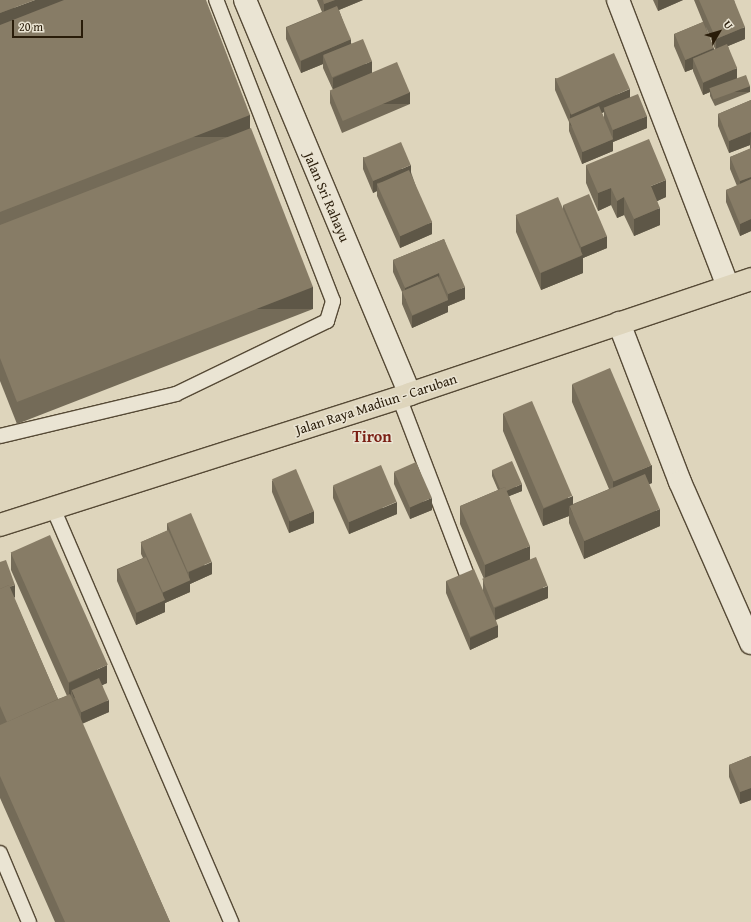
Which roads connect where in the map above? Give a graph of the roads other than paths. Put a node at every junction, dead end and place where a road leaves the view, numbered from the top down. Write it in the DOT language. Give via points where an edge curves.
graph roads {
  1 [pos="216,0"];
  2 [pos="245,0"];
  3 [pos="618,0"];
  4 [pos="751,279"];
  5 [pos="728,287"];
  6 [pos="619,323"];
  7 [pos="405,395"];
  8 [pos="0,436"];
  9 [pos="53,508"];
  10 [pos="0,525"];
  11 [pos="466,572"];
  12 [pos="751,643"];
  13 [pos="0,854"];
  14 [pos="29,922"];
  15 [pos="231,922"];
  1 -- 8 [label="lane" via="333,301 328,321 176,394"];
  2 -- 7 [label="street, Jalan Sri Rahayu"];
  3 -- 5 [label="street"];
  4 -- 5 [label="highway, Jalan Raya Madiun - Caruban"];
  5 -- 6 [label="highway, Jalan Raya Madiun - Caruban"];
  6 -- 7 [label="highway, Jalan Raya Madiun - Caruban"];
  6 -- 12 [label="street" via="680,482"];
  7 -- 9 [label="highway, Jalan Raya Madiun - Caruban"];
  7 -- 11 [label="lane"];
  9 -- 10 [label="highway, Jalan Raya Madiun - Caruban"];
  9 -- 15 [label="lane"];
  13 -- 14 [label="lane"];
}
